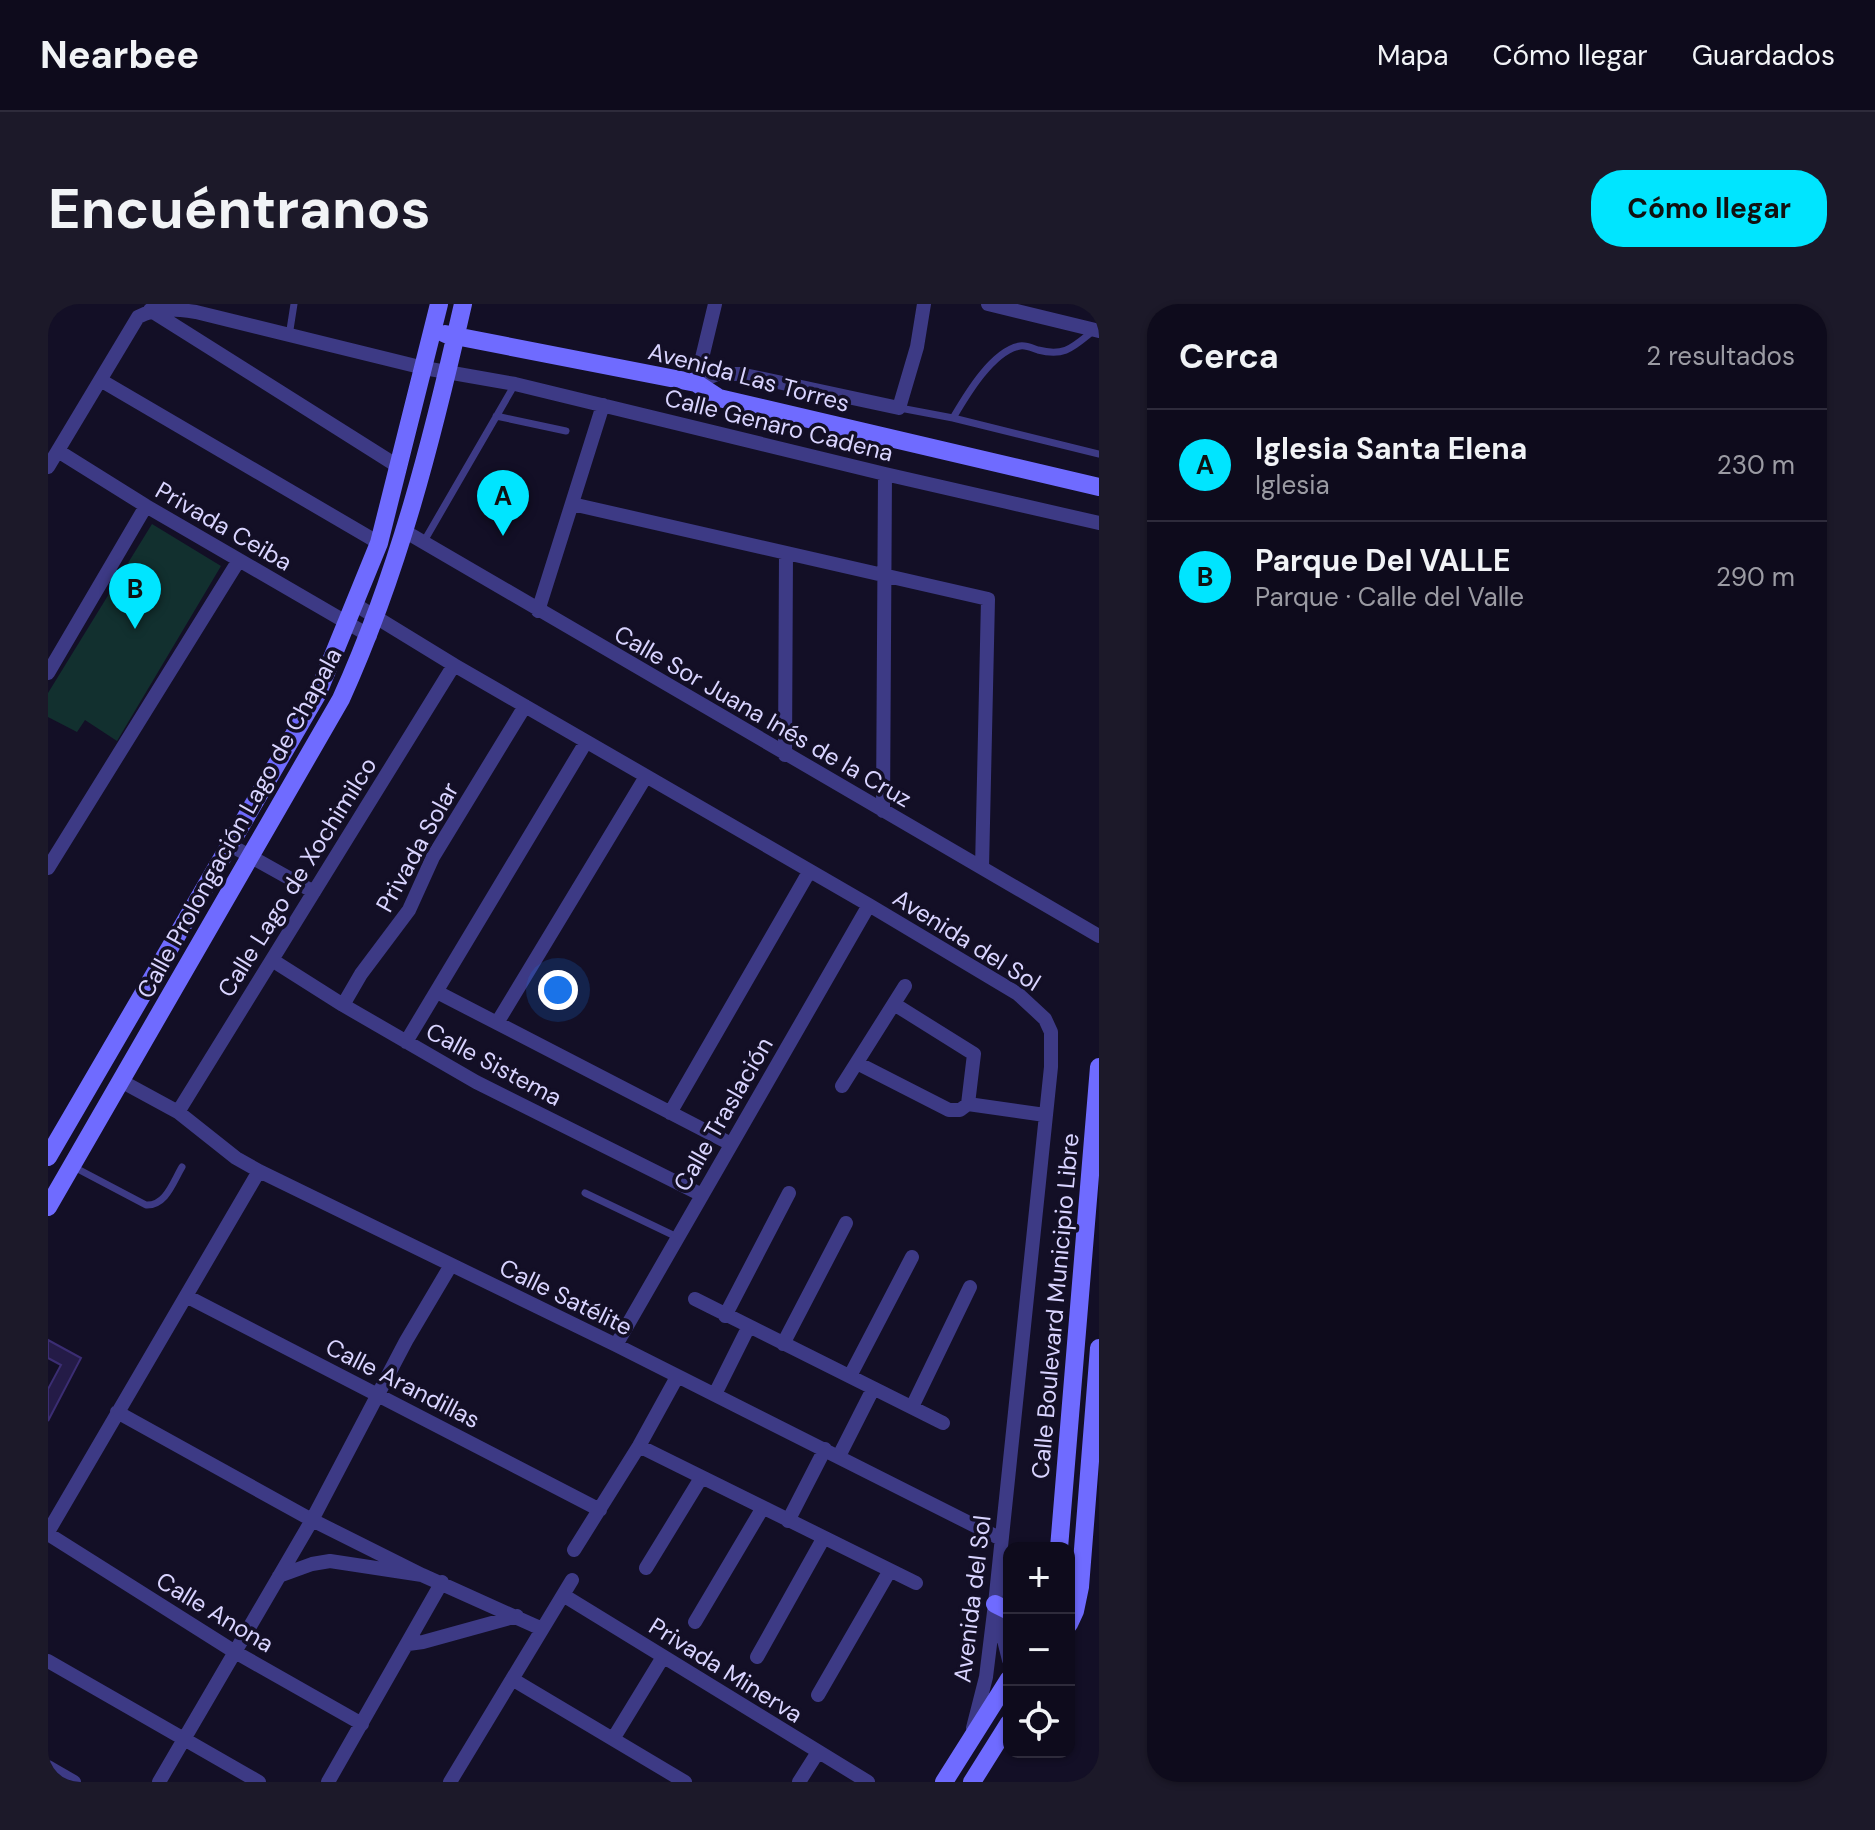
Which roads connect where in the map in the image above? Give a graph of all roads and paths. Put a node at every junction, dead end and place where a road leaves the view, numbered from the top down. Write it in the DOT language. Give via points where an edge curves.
graph roads {
  1 [pos="294,304"];
  2 [pos="439,304"];
  3 [pos="463,304"];
  4 [pos="715,304"];
  5 [pos="924,304"];
  6 [pos="988,304"];
  7 [pos="1010,307"];
  8 [pos="197,308"];
  9 [pos="172,312"];
  10 [pos="432,331"];
  11 [pos="1097,331"];
  12 [pos="289,336"];
  13 [pos="456,337"];
  14 [pos="424,368"];
  15 [pos="448,371"];
  16 [pos="102,381"];
  17 [pos="696,383"];
  18 [pos="515,384"];
  19 [pos="603,405"];
  20 [pos="899,408"];
  21 [pos="496,416"];
  22 [pos="953,418"];
  23 [pos="566,431"];
  24 [pos="58,451"];
  25 [pos="1099,454"];
  26 [pos="48,467"];
  27 [pos="399,467"];
  28 [pos="885,474"];
  29 [pos="1099,487"];
  30 [pos="572,504"];
  31 [pos="146,506"];
  32 [pos="1099,523"];
  33 [pos="406,532"];
  34 [pos="379,543"];
  35 [pos="423,543"];
  36 [pos="786,553"];
  37 [pos="239,560"];
  38 [pos="884,575"];
  39 [pos="356,605"];
  40 [pos="538,611"];
  41 [pos="348,624"];
  42 [pos="373,627"];
  43 [pos="454,665"];
  44 [pos="48,673"];
  45 [pos="525,706"];
  46 [pos="586,742"];
  47 [pos="785,755"];
  48 [pos="645,778"];
  49 [pos="883,811"];
  50 [pos="230,845"];
  51 [pos="252,857"];
  52 [pos="48,868"];
  53 [pos="982,868"];
  54 [pos="809,872"];
  55 [pos="314,892"];
  56 [pos="869,905"];
  57 [pos="1099,936"];
  58 [pos="272,960"];
  59 [pos="905,986"];
  60 [pos="437,992"];
  61 [pos="894,1004"];
  62 [pos="343,1005"];
  63 [pos="497,1023"];
  64 [pos="406,1042"];
  65 [pos="857,1063"];
  66 [pos="1099,1067"];
  67 [pos="121,1081"];
  68 [pos="842,1086"];
  69 [pos="968,1104"];
  70 [pos="178,1112"];
  71 [pos="670,1113"];
  72 [pos="1045,1115"];
  73 [pos="731,1144"];
  74 [pos="48,1157"];
  75 [pos="72,1166"];
  76 [pos="182,1167"];
  77 [pos="259,1171"];
  78 [pos="585,1193"];
  79 [pos="789,1193"];
  80 [pos="702,1195"];
  81 [pos="48,1207"];
  82 [pos="846,1223"];
  83 [pos="677,1237"];
  84 [pos="912,1257"];
  85 [pos="451,1265"];
  86 [pos="970,1287"];
  87 [pos="186,1296"];
  88 [pos="695,1299"];
  89 [pos="725,1316"];
  90 [pos="748,1328"];
  91 [pos="783,1344"];
  92 [pos="616,1345"];
  93 [pos="1099,1348"];
  94 [pos="850,1376"];
  95 [pos="677,1377"];
  96 [pos="873,1389"];
  97 [pos="715,1394"];
  98 [pos="379,1396"];
  99 [pos="912,1407"];
  100 [pos="117,1412"];
  101 [pos="943,1423"];
  102 [pos="639,1446"];
  103 [pos="832,1452"];
  104 [pos="701,1478"];
  105 [pos="762,1509"];
  106 [pos="600,1510"];
  107 [pos="312,1520"];
  108 [pos="788,1521"];
  109 [pos="48,1533"];
  110 [pos="823,1539"];
  111 [pos="1001,1539"];
  112 [pos="1059,1542"];
  113 [pos="574,1550"];
  114 [pos="646,1568"];
  115 [pos="889,1572"];
  116 [pos="422,1575"];
  117 [pos="279,1576"];
  118 [pos="572,1580"];
  119 [pos="442,1582"];
  120 [pos="916,1583"];
  121 [pos="563,1595"];
  122 [pos="1002,1608"];
  123 [pos="1074,1614"];
  124 [pos="517,1616"];
  125 [pos="695,1622"];
  126 [pos="542,1629"];
  127 [pos="1003,1629"];
  128 [pos="408,1644"];
  129 [pos="235,1652"];
  130 [pos="663,1657"];
  131 [pos="757,1657"];
  132 [pos="48,1661"];
  133 [pos="512,1679"];
  134 [pos="1005,1686"];
  135 [pos="818,1695"];
  136 [pos="362,1724"];
  137 [pos="1003,1733"];
  138 [pos="184,1739"];
  139 [pos="613,1739"];
  140 [pos="968,1744"];
  141 [pos="818,1752"];
  142 [pos="48,1767"];
  143 [pos="74,1782"];
  144 [pos="159,1782"];
  145 [pos="259,1782"];
  146 [pos="328,1782"];
  147 [pos="450,1782"];
  148 [pos="685,1782"];
  149 [pos="799,1782"];
  150 [pos="868,1782"];
  151 [pos="944,1782"];
  152 [pos="972,1782"];
  1 -- 12 [label="lane"];
  2 -- 10 [label="main road, Calle Prolongación Lago de Chapala"];
  3 -- 13 [label="main road, Calle Prolongación Lago de Chapala"];
  4 -- 17 [label="street"];
  5 -- 20 [label="street"];
  6 -- 7 [label="street"];
  7 -- 11 [label="street"];
  8 -- 9 [label="street"];
  8 -- 12 [label="street"];
  9 -- 16 [label="street" via="150,310 138,317"];
  9 -- 27 [label="street"];
  10 -- 13 [label="main road, Avenida Las Torres"];
  10 -- 14 [label="main road, Calle Prolongación Lago de Chapala"];
  11 -- 22 [label="lane" via="1063,353 1028,346 1006,351 976,382"];
  12 -- 14 [label="street"];
  13 -- 15 [label="main road, Calle Prolongación Lago de Chapala"];
  13 -- 17 [label="main road, Avenida Las Torres"];
  14 -- 15 [label="street, Calle Genaro Cadena"];
  14 -- 27 [label="main road, Calle Prolongación Lago de Chapala"];
  15 -- 18 [label="street, Calle Genaro Cadena"];
  15 -- 33 [label="main road, Calle Prolongación Lago de Chapala"];
  16 -- 24 [label="street"];
  16 -- 34 [label="street"];
  17 -- 20 [label="street" via="717,374 740,374"];
  17 -- 29 [label="main road, Avenida Las Torres" via="719,398"];
  18 -- 19 [label="street, Calle Genaro Cadena"];
  18 -- 21 [label="lane"];
  19 -- 28 [label="street, Calle Genaro Cadena"];
  19 -- 30 [label="street"];
  20 -- 22 [label="lane"];
  21 -- 23 [label="lane"];
  21 -- 35 [label="lane"];
  22 -- 25 [label="lane"];
  24 -- 26 [label="street"];
  24 -- 31 [label="street, Privada Ceiba"];
  27 -- 34 [label="main road, Calle Prolongación Lago de Chapala"];
  28 -- 32 [label="street, Calle Genaro Cadena"];
  28 -- 38 [label="street"];
  30 -- 36 [label="street"];
  30 -- 40 [label="street"];
  31 -- 37 [label="street, Privada Ceiba"];
  31 -- 44 [label="street"];
  33 -- 35 [label="street, Calle Sor Juana Inés de la Cruz"];
  33 -- 42 [label="main road, Calle Prolongación Lago de Chapala"];
  34 -- 39 [label="main road, Calle Prolongación Lago de Chapala"];
  35 -- 40 [label="street, Calle Sor Juana Inés de la Cruz"];
  36 -- 38 [label="street"];
  36 -- 47 [label="street"];
  37 -- 41 [label="street, Privada Ceiba"];
  37 -- 52 [label="street"];
  38 -- 49 [label="street"];
  38 -- 53 [label="street" via="988,599"];
  39 -- 41 [label="main road, Calle Prolongación Lago de Chapala"];
  39 -- 42 [label="street, Avenida del Sol"];
  40 -- 47 [label="street, Calle Sor Juana Inés de la Cruz"];
  41 -- 42 [label="street, Privada Ceiba"];
  41 -- 50 [label="main road, Calle Prolongación Lago de Chapala" via="317,695"];
  42 -- 43 [label="street, Avenida del Sol"];
  42 -- 51 [label="main road, Calle Prolongación Lago de Chapala" via="341,699"];
  43 -- 45 [label="street, Avenida del Sol"];
  43 -- 55 [label="street, Calle Lago de Xochimilco"];
  45 -- 46 [label="street, Avenida del Sol"];
  45 -- 62 [label="street, Privada Solar" via="433,857 409,910"];
  46 -- 48 [label="street, Avenida del Sol"];
  46 -- 60 [label="street"];
  47 -- 49 [label="street, Calle Sor Juana Inés de la Cruz"];
  48 -- 54 [label="street, Avenida del Sol"];
  48 -- 63 [label="street"];
  49 -- 53 [label="street, Calle Sor Juana Inés de la Cruz"];
  50 -- 51 [label="street"];
  50 -- 74 [label="main road, Calle Prolongación Lago de Chapala"];
  51 -- 55 [label="street"];
  51 -- 67 [label="main road, Calle Prolongación Lago de Chapala"];
  53 -- 57 [label="street, Calle Sor Juana Inés de la Cruz"];
  54 -- 56 [label="street, Avenida del Sol"];
  54 -- 71 [label="street"];
  55 -- 58 [label="street, Calle Lago de Xochimilco"];
  56 -- 72 [label="street, Avenida del Sol" via="1018,994 1045,1019 1052,1049"];
  56 -- 73 [label="street, Calle Traslación"];
  58 -- 62 [label="street, Calle Sistema"];
  58 -- 70 [label="street, Calle Lago de Xochimilco"];
  59 -- 61 [label="street"];
  60 -- 63 [label="street"];
  60 -- 64 [label="street"];
  61 -- 65 [label="street"];
  61 -- 69 [label="street" via="974,1054"];
  62 -- 64 [label="street, Calle Sistema"];
  63 -- 71 [label="street"];
  64 -- 80 [label="street, Calle Sistema"];
  65 -- 68 [label="street"];
  65 -- 69 [label="street" via="949,1110"];
  66 -- 112 [label="main road, Calle Boulevard Municipio Libre"];
  67 -- 70 [label="street, Calle Satélite"];
  67 -- 75 [label="main road, Calle Prolongación Lago de Chapala"];
  69 -- 72 [label="street"];
  70 -- 77 [label="street, Calle Satélite"];
  71 -- 73 [label="street"];
  72 -- 111 [label="street, Avenida del Sol"];
  73 -- 80 [label="street, Calle Traslación"];
  75 -- 76 [label="lane" via="146,1205 161,1203"];
  75 -- 81 [label="main road, Calle Prolongación Lago de Chapala"];
  77 -- 85 [label="street, Calle Satélite"];
  77 -- 87 [label="street"];
  78 -- 83 [label="lane"];
  79 -- 89 [label="street"];
  80 -- 83 [label="street, Calle Traslación"];
  82 -- 91 [label="street"];
  83 -- 92 [label="street, Calle Traslación"];
  84 -- 94 [label="street"];
  85 -- 92 [label="street, Calle Satélite"];
  85 -- 98 [label="street"];
  86 -- 99 [label="street"];
  87 -- 98 [label="street, Calle Arandillas"];
  87 -- 100 [label="street"];
  88 -- 89 [label="street"];
  89 -- 90 [label="street"];
  90 -- 91 [label="street"];
  90 -- 97 [label="street"];
  91 -- 94 [label="street"];
  92 -- 95 [label="street, Calle Satélite"];
  93 -- 123 [label="main road, Calle Boulevard Municipio Libre"];
  94 -- 96 [label="street"];
  95 -- 97 [label="street, Calle Satélite"];
  95 -- 102 [label="street"];
  96 -- 99 [label="street"];
  96 -- 103 [label="street"];
  97 -- 103 [label="street, Calle Satélite"];
  98 -- 106 [label="street, Calle Arandillas"];
  98 -- 107 [label="street"];
  99 -- 101 [label="street"];
  100 -- 107 [label="street"];
  100 -- 109 [label="street"];
  102 -- 104 [label="street"];
  102 -- 106 [label="street"];
  103 -- 108 [label="street"];
  103 -- 111 [label="street, Calle Satélite"];
  104 -- 105 [label="street"];
  104 -- 114 [label="street"];
  105 -- 108 [label="street"];
  105 -- 125 [label="street"];
  106 -- 113 [label="street"];
  107 -- 116 [label="street"];
  107 -- 117 [label="street"];
  108 -- 110 [label="street"];
  109 -- 129 [label="street, Calle Anona"];
  110 -- 115 [label="street"];
  110 -- 131 [label="street"];
  111 -- 122 [label="street, Avenida del Sol"];
  115 -- 120 [label="street"];
  115 -- 135 [label="street"];
  116 -- 117 [label="street" via="330,1561"];
  116 -- 119 [label="street"];
  117 -- 129 [label="street"];
  118 -- 121 [label="street"];
  119 -- 124 [label="street"];
  119 -- 128 [label="street"];
  121 -- 126 [label="street"];
  121 -- 130 [label="street, Privada Minerva"];
  122 -- 127 [label="street"];
  122 -- 140 [label="street, Avenida del Sol"];
  124 -- 126 [label="street"];
  124 -- 128 [label="street"];
  126 -- 133 [label="street"];
  128 -- 136 [label="street"];
  129 -- 136 [label="street, Calle Anona"];
  129 -- 138 [label="street"];
  130 -- 139 [label="street"];
  130 -- 141 [label="street, Privada Minerva"];
  132 -- 138 [label="street"];
  133 -- 139 [label="street"];
  133 -- 147 [label="street"];
  134 -- 140 [label="main road"];
  136 -- 146 [label="street"];
  137 -- 152 [label="main road"];
  138 -- 144 [label="street"];
  138 -- 145 [label="street"];
  139 -- 148 [label="street"];
  140 -- 151 [label="main road"];
  141 -- 149 [label="street"];
  141 -- 150 [label="street, Privada Minerva"];
  142 -- 143 [label="street"];
}
